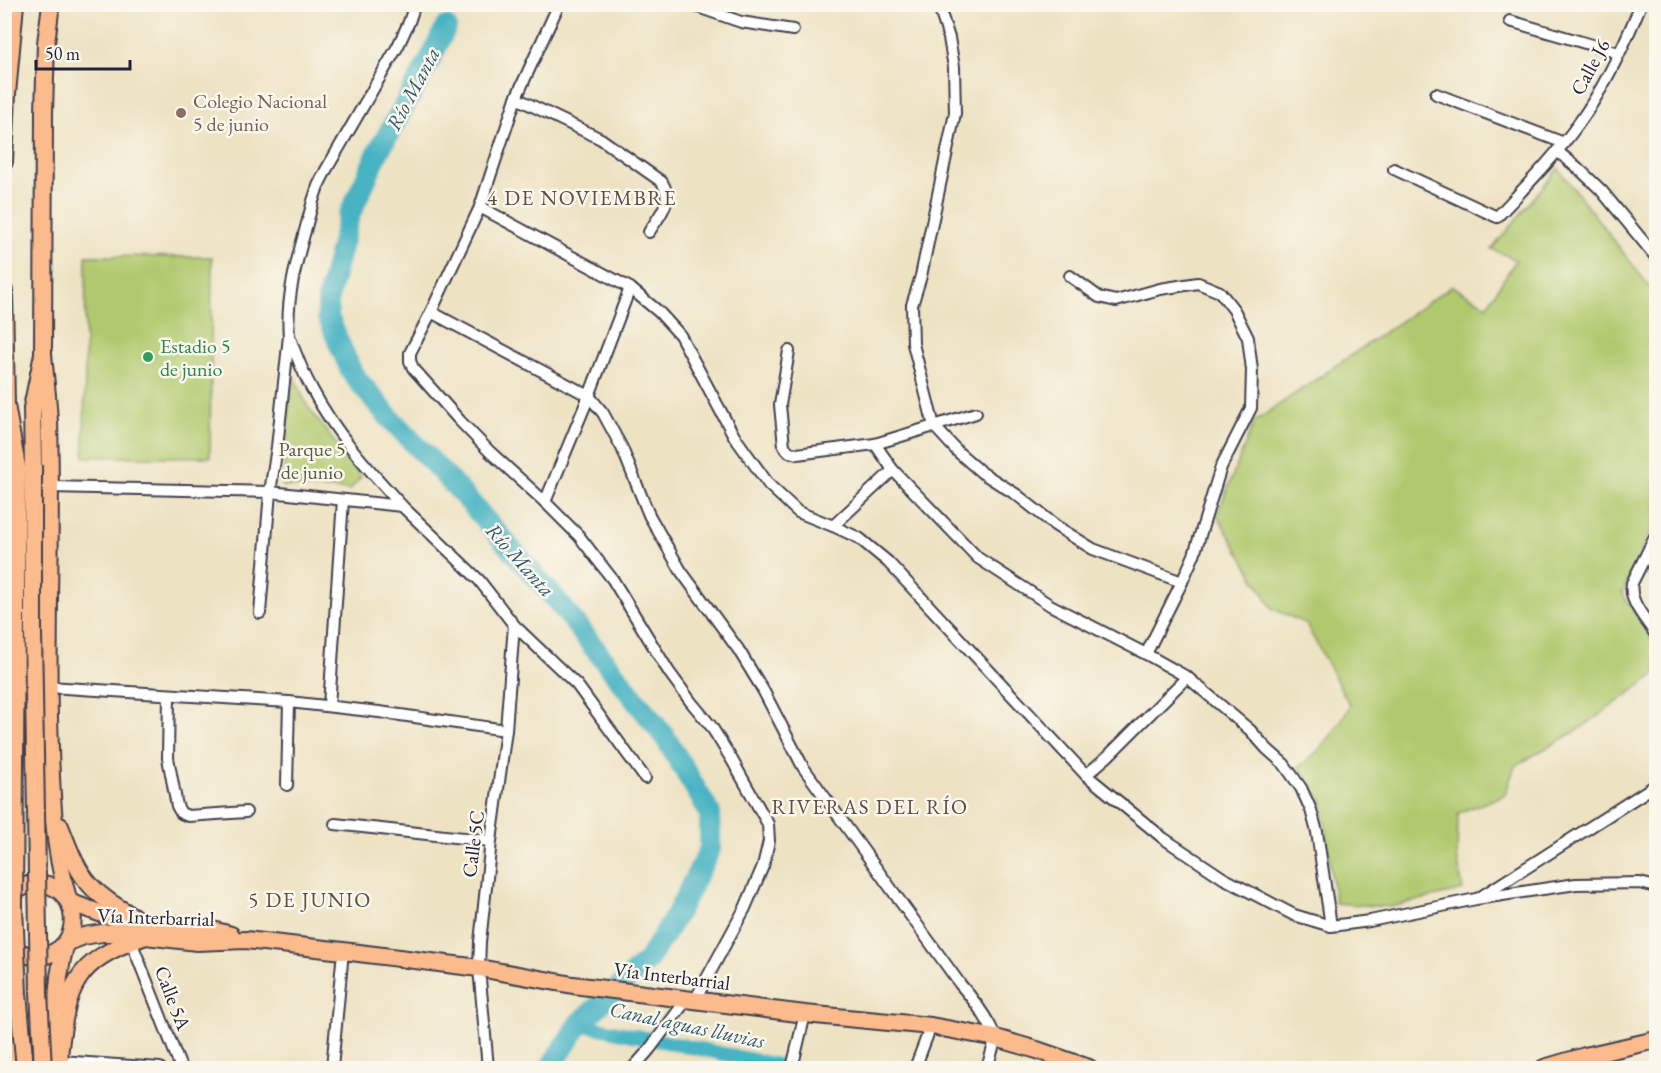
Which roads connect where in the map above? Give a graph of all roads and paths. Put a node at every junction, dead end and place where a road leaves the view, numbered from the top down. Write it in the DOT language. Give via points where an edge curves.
graph roads {
  1 [pos="15,4"];
  2 [pos="51,4"];
  3 [pos="415,4"];
  4 [pos="689,4"];
  5 [pos="938,4"];
  6 [pos="1641,4"];
  7 [pos="559,5"];
  8 [pos="1510,21"];
  9 [pos="793,30"];
  10 [pos="1619,53"];
  11 [pos="1436,94"];
  12 [pos="516,98"];
  13 [pos="1561,147"];
  14 [pos="4,162"];
  15 [pos="1395,169"];
  16 [pos="480,207"];
  17 [pos="649,232"];
  18 [pos="1656,258"];
  19 [pos="1070,276"];
  20 [pos="630,288"];
  21 [pos="4,291"];
  22 [pos="430,312"];
  23 [pos="289,336"];
  24 [pos="789,351"];
  25 [pos="43,354"];
  26 [pos="589,396"];
  27 [pos="5,413"];
  28 [pos="976,413"];
  29 [pos="934,426"];
  30 [pos="875,444"];
  31 [pos="25,466"];
  32 [pos="893,470"];
  33 [pos="50,487"];
  34 [pos="270,492"];
  35 [pos="344,501"];
  36 [pos="545,502"];
  37 [pos="402,506"];
  38 [pos="833,526"];
  39 [pos="1656,535"];
  40 [pos="1182,582"];
  41 [pos="261,613"];
  42 [pos="514,625"];
  43 [pos="1656,635"];
  44 [pos="1146,654"];
  45 [pos="1187,677"];
  46 [pos="49,687"];
  47 [pos="169,695"];
  48 [pos="289,702"];
  49 [pos="329,706"];
  50 [pos="506,730"];
  51 [pos="1086,775"];
  52 [pos="645,778"];
  53 [pos="287,784"];
  54 [pos="1654,790"];
  55 [pos="52,806"];
  56 [pos="246,812"];
  57 [pos="335,824"];
  58 [pos="491,841"];
  59 [pos="1656,887"];
  60 [pos="1476,900"];
  61 [pos="69,902"];
  62 [pos="4,906"];
  63 [pos="1331,926"];
  64 [pos="139,933"];
  65 [pos="4,935"];
  66 [pos="66,943"];
  67 [pos="343,951"];
  68 [pos="4,965"];
  69 [pos="479,969"];
  70 [pos="686,999"];
  71 [pos="805,1014"];
  72 [pos="931,1026"];
  73 [pos="996,1038"];
  74 [pos="1656,1040"];
  75 [pos="60,1062"];
  76 [pos="1080,1067"];
  77 [pos="14,1068"];
  78 [pos="25,1068"];
  79 [pos="43,1068"];
  80 [pos="160,1068"];
  81 [pos="181,1068"];
  82 [pos="332,1068"];
  83 [pos="488,1068"];
  84 [pos="633,1068"];
  85 [pos="792,1068"];
  86 [pos="915,1068"];
  87 [pos="987,1068"];
  88 [pos="1544,1068"];
  1 -- 14 [label="main road"];
  2 -- 25 [label="main road" via="44,112"];
  3 -- 23 [label="street" via="398,46 318,186 289,299"];
  4 -- 9 [label="street" via="741,22"];
  5 -- 29 [label="street" via="954,67 955,113 912,305 913,344"];
  6 -- 10 [label="street, Calle J6"];
  7 -- 12 [label="street"];
  8 -- 10 [label="street"];
  10 -- 13 [label="street, Calle J6" via="1592,105"];
  11 -- 13 [label="street"];
  12 -- 16 [label="street"];
  12 -- 17 [label="street" via="601,139 662,182 668,196 666,205"];
  13 -- 15 [label="street, Calle J6" via="1497,217"];
  13 -- 18 [label="street"];
  16 -- 20 [label="street"];
  16 -- 22 [label="street"];
  19 -- 40 [label="street" via="1099,297 1116,300 1198,283 1220,292 1248,338 1251,408 1221,467"];
  20 -- 26 [label="street"];
  20 -- 38 [label="street" via="680,336 734,436 769,485 798,512"];
  21 -- 27 [label="main road"];
  22 -- 26 [label="street"];
  22 -- 36 [label="street" via="410,353 413,368 475,436"];
  23 -- 34 [label="street"];
  23 -- 37 [label="street" via="300,366 330,420"];
  24 -- 30 [label="street" via="780,405 784,446 789,452"];
  25 -- 31 [label="main road"];
  25 -- 33 [label="main road"];
  26 -- 36 [label="street"];
  26 -- 73 [label="street" via="622,448 649,515 681,572 738,650 803,767 976,1002"];
  27 -- 31 [label="main road"];
  28 -- 29 [label="street"];
  29 -- 30 [label="street"];
  29 -- 40 [label="street" via="981,472 1056,526 1093,549"];
  30 -- 32 [label="street"];
  31 -- 78 [label="main road, bridge" via="14,908"];
  31 -- 79 [label="main road, bridge" via="33,633"];
  32 -- 38 [label="street"];
  32 -- 44 [label="street" via="978,558 1050,605"];
  33 -- 34 [label="street"];
  33 -- 46 [label="main road"];
  34 -- 35 [label="street"];
  34 -- 41 [label="street"];
  35 -- 37 [label="street"];
  35 -- 49 [label="street"];
  36 -- 70 [label="street" via="579,536 613,580 669,672 716,735 768,824 769,841 763,866 745,908"];
  37 -- 42 [label="street" via="479,580"];
  38 -- 51 [label="street" via="859,538 888,562"];
  39 -- 43 [label="street" via="1631,590 1633,600"];
  40 -- 44 [label="street"];
  42 -- 50 [label="street, Calle 5C"];
  42 -- 52 [label="street" via="577,685"];
  44 -- 45 [label="street"];
  45 -- 51 [label="street"];
  45 -- 63 [label="street" via="1250,730 1284,764 1301,788 1317,832"];
  46 -- 47 [label="street"];
  46 -- 55 [label="main road"];
  47 -- 48 [label="street"];
  47 -- 56 [label="street" via="168,758 181,813 188,816"];
  48 -- 49 [label="street"];
  48 -- 53 [label="street"];
  49 -- 50 [label="street"];
  50 -- 58 [label="street, Calle 5C"];
  51 -- 63 [label="street" via="1163,838 1223,878 1294,915"];
  54 -- 60 [label="street"];
  55 -- 61 [label="main road"];
  55 -- 64 [label="main road" via="77,867"];
  57 -- 58 [label="street"];
  58 -- 69 [label="street, Calle 5C"];
  59 -- 60 [label="street" via="1640,883 1576,884"];
  60 -- 63 [label="street"];
  61 -- 62 [label="main road, Vía Interbarrial" via="51,886 39,884 16,890"];
  61 -- 64 [label="main road, Vía Interbarrial"];
  61 -- 66 [label="main road" via="74,923"];
  64 -- 66 [label="main road, Vía Interbarrial" via="102,933"];
  64 -- 67 [label="main road, Vía Interbarrial" via="197,942 246,940"];
  64 -- 75 [label="main road" via="96,960 75,983 63,1020"];
  64 -- 81 [label="street, Calle 5A"];
  65 -- 66 [label="main road, Vía Interbarrial" via="16,950 36,957 48,955"];
  66 -- 75 [label="main road" via="57,981"];
  67 -- 69 [label="main road, Vía Interbarrial"];
  67 -- 82 [label="street"];
  68 -- 77 [label="main road"];
  69 -- 70 [label="main road, Vía Interbarrial" via="573,986"];
  69 -- 83 [label="street, Calle 5C"];
  70 -- 71 [label="main road, Vía Interbarrial"];
  70 -- 84 [label="street"];
  71 -- 72 [label="main road, Vía Interbarrial"];
  71 -- 85 [label="street"];
  72 -- 73 [label="main road, Vía Interbarrial"];
  72 -- 86 [label="street"];
  73 -- 76 [label="main road, Vía Interbarrial"];
  73 -- 87 [label="street"];
  74 -- 88 [label="main road"];
  75 -- 80 [label="street"];
}
